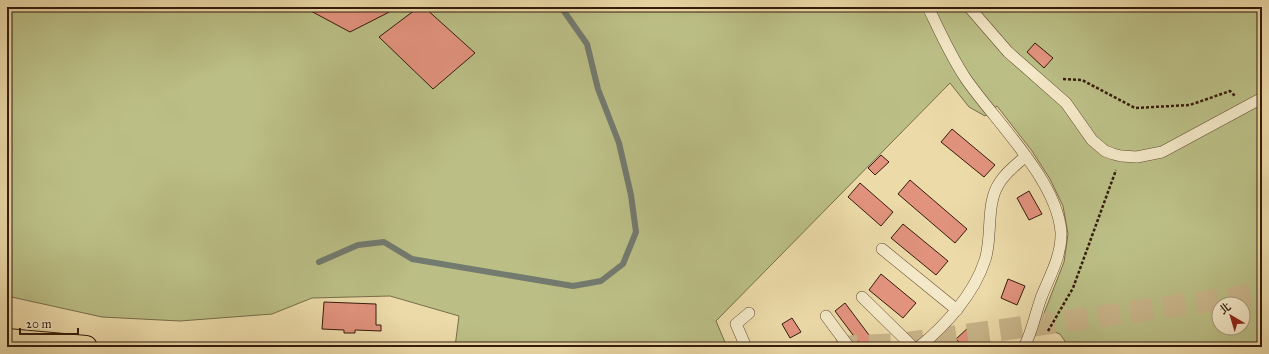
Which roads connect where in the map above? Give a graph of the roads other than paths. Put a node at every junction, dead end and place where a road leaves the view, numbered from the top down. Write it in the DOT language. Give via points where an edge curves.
graph roads {
  1 [pos="928,7"];
  2 [pos="969,7"];
  3 [pos="1262,98"];
  4 [pos="1026,156"];
  5 [pos="882,249"];
  6 [pos="862,297"];
  7 [pos="957,310"];
  8 [pos="749,313"];
  9 [pos="826,316"];
  10 [pos="7,340"];
  11 [pos="86,347"];
  12 [pos="746,347"];
  13 [pos="849,347"];
  14 [pos="913,347"];
  15 [pos="919,347"];
  16 [pos="1024,347"];
  1 -- 4 [label="lane" via="955,62"];
  2 -- 3 [label="lane" via="1008,52 1066,103 1092,140 1105,151 1120,156 1145,157 1162,152"];
  4 -- 7 [label="lane" via="1000,182 994,193 985,260"];
  4 -- 16 [label="lane" via="1053,204 1061,233 1055,265"];
  5 -- 7 [label="lane"];
  6 -- 14 [label="lane"];
  7 -- 15 [label="lane"];
  8 -- 12 [label="lane" via="736,324"];
  9 -- 13 [label="lane"];
  10 -- 11 [label="highway"];
}
